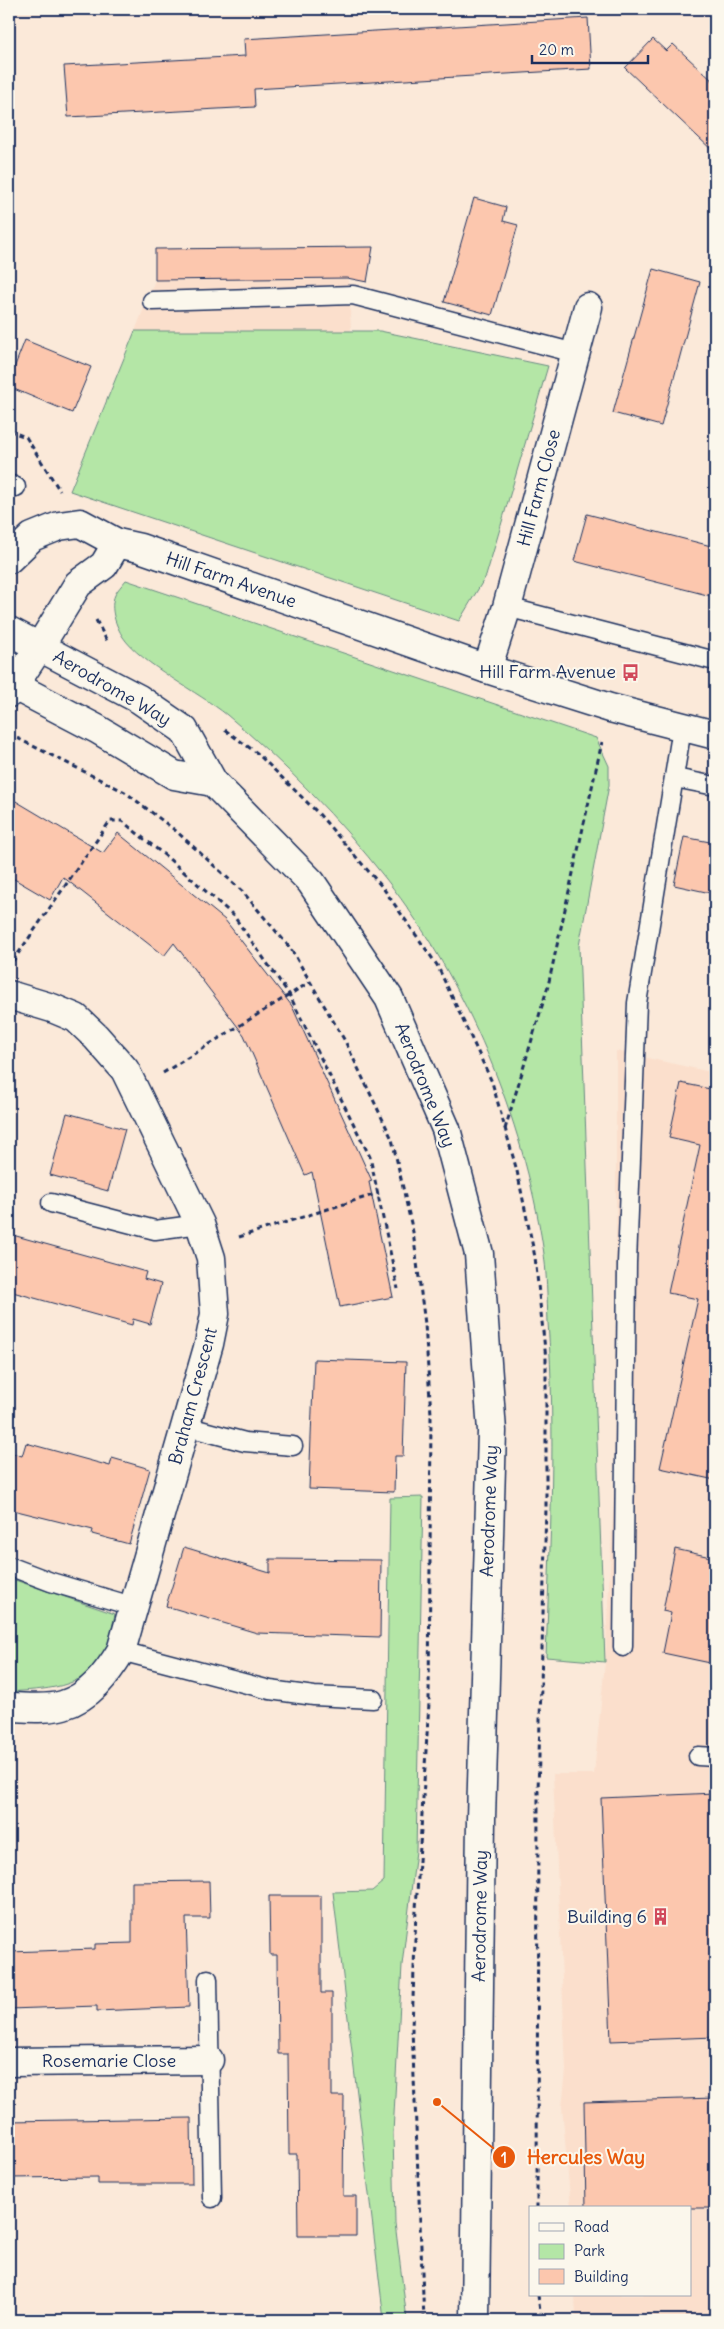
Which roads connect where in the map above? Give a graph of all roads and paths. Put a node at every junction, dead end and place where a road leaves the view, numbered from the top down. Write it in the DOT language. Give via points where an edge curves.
graph roads {
  1 [pos="152,301"];
  2 [pos="588,306"];
  3 [pos="575,353"];
  4 [pos="117,543"];
  5 [pos="9,559"];
  6 [pos="507,607"];
  7 [pos="9,631"];
  8 [pos="40,646"];
  9 [pos="715,661"];
  10 [pos="488,669"];
  11 [pos="10,687"];
  12 [pos="610,708"];
  13 [pos="682,728"];
  14 [pos="9,734"];
  15 [pos="715,735"];
  16 [pos="674,778"];
  17 [pos="213,782"];
  18 [pos="715,786"];
  19 [pos="11,965"];
  20 [pos="310,982"];
  21 [pos="289,994"];
  22 [pos="9,995"];
  23 [pos="136,1092"];
  24 [pos="505,1129"];
  25 [pos="379,1193"];
  26 [pos="51,1203"];
  27 [pos="204,1235"];
  28 [pos="398,1289"];
  29 [pos="185,1426"];
  30 [pos="293,1446"];
  31 [pos="9,1566"];
  32 [pos="135,1608"];
  33 [pos="623,1647"];
  34 [pos="121,1651"];
  35 [pos="373,1699"];
  36 [pos="9,1707"];
  37 [pos="208,1979"];
  38 [pos="210,2060"];
  39 [pos="9,2062"];
  40 [pos="212,2198"];
  41 [pos="538,2296"];
  42 [pos="424,2320"];
  43 [pos="475,2320"];
  44 [pos="541,2320"];
  1 -- 3 [label="lane" via="353,295"];
  2 -- 3 [label="street, Hill Farm Close"];
  3 -- 6 [label="street, Hill Farm Close"];
  4 -- 5 [label="street, Hill Farm Avenue" via="80,523 59,526 32,537"];
  4 -- 8 [label="street" via="104,565 78,584"];
  4 -- 10 [label="street, Hill Farm Avenue" via="140,548"];
  6 -- 9 [label="lane"];
  6 -- 10 [label="street, Hill Farm Close"];
  7 -- 8 [label="street, Aerodrome Way"];
  8 -- 11 [label="street"];
  8 -- 17 [label="street, Aerodrome Way" via="139,699 184,730"];
  10 -- 12 [label="street, Hill Farm Avenue"];
  11 -- 17 [label="street" via="97,729 174,775"];
  12 -- 13 [label="street, Hill Farm Avenue"];
  12 -- 24 [label="path" via="548,986"];
  13 -- 15 [label="street, Hill Farm Avenue"];
  13 -- 16 [label="lane"];
  14 -- 20 [label="path" via="125,792 176,831 242,891 291,949"];
  16 -- 18 [label="lane"];
  16 -- 33 [label="lane" via="637,1003 627,1263"];
  17 -- 43 [label="street, Aerodrome Way" via="311,882 389,998 446,1128 479,1254 492,1431 481,1819"];
  19 -- 21 [label="path" via="110,821 122,821 233,916"];
  20 -- 21 [label="path"];
  20 -- 42 [label="path" via="345,1041 392,1139 413,1232 425,1324 431,1414 429,1703 412,2029"];
  21 -- 23 [label="path"];
  21 -- 25 [label="path" via="370,1157"];
  22 -- 23 [label="street, Braham Crescent" via="76,1018 125,1070"];
  23 -- 27 [label="street, Braham Crescent"];
  25 -- 27 [label="path" via="270,1228"];
  25 -- 28 [label="path"];
  26 -- 27 [label="lane" via="155,1230"];
  27 -- 29 [label="street, Braham Crescent" via="212,1258 215,1314 210,1344"];
  29 -- 30 [label="lane" via="245,1442"];
  29 -- 32 [label="street, Braham Crescent"];
  31 -- 32 [label="lane"];
  32 -- 34 [label="street, Braham Crescent"];
  34 -- 35 [label="lane" via="270,1690"];
  34 -- 36 [label="street, Braham Crescent" via="109,1670 79,1698 61,1706"];
  37 -- 38 [label="lane"];
  38 -- 39 [label="street, Rosemarie Close"];
  38 -- 40 [label="lane"];
  41 -- 44 [label="path"];
}
